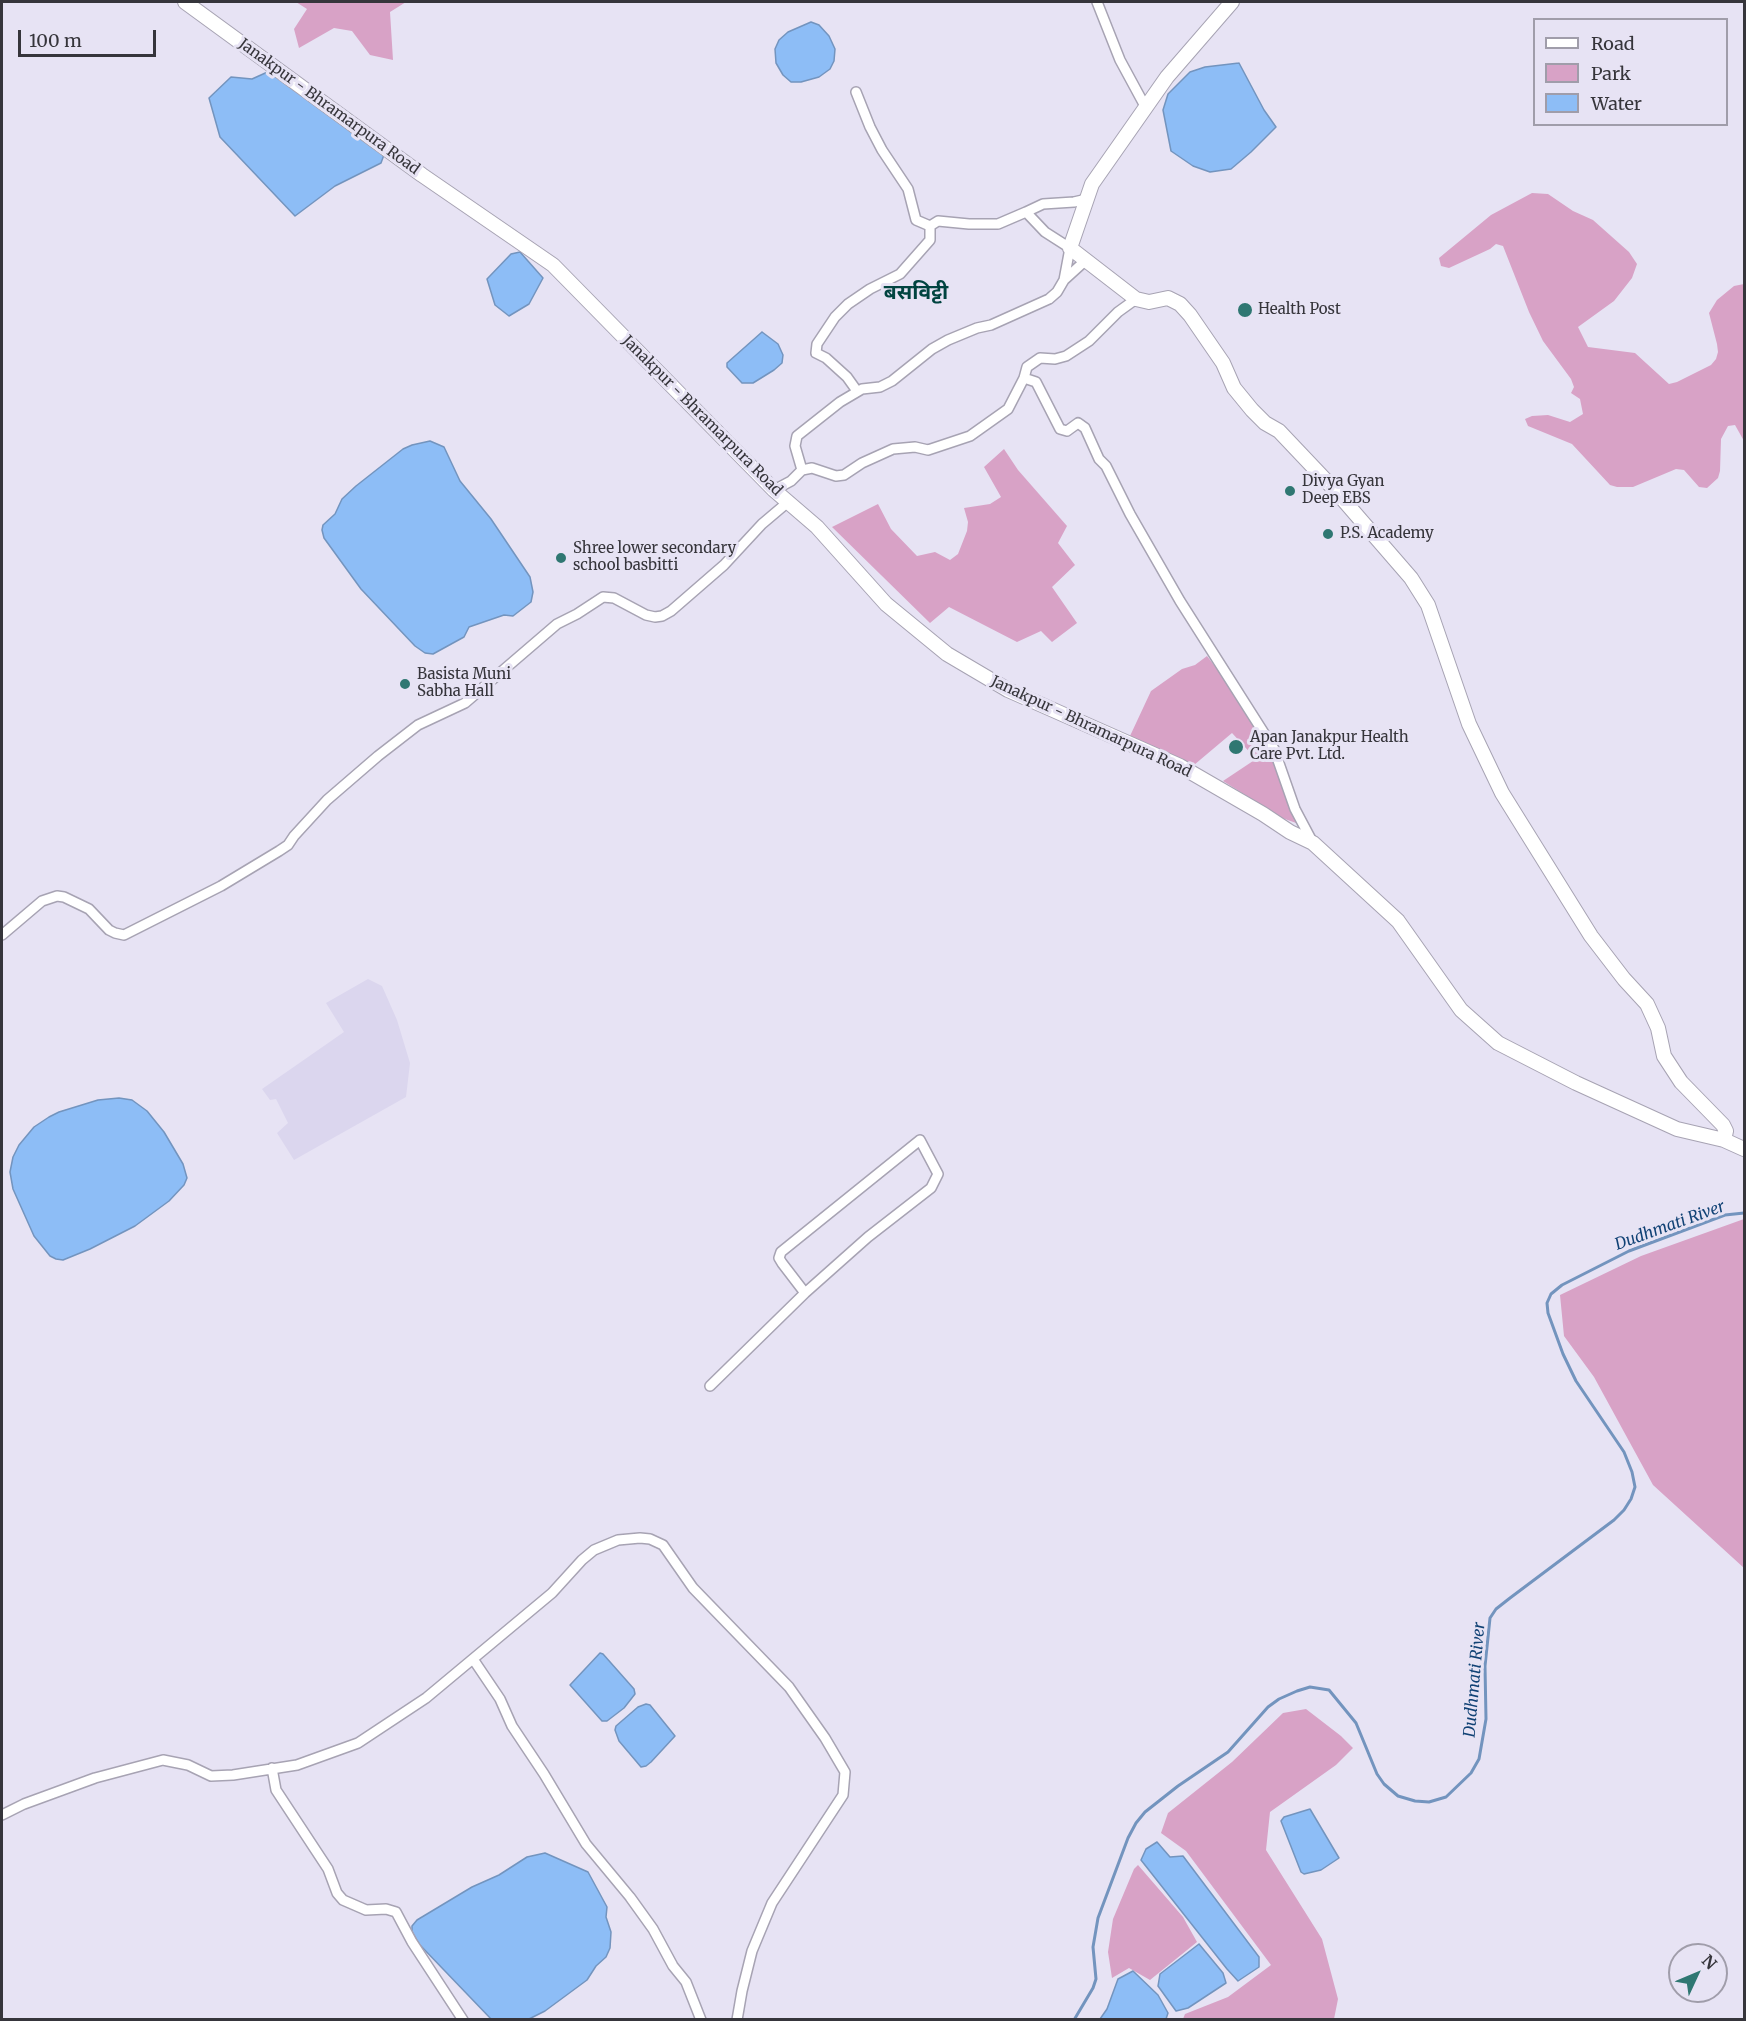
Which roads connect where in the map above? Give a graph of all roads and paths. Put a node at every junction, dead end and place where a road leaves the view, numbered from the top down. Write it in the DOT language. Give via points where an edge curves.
graph roads {
  1 [pos="185,2"];
  2 [pos="1097,2"];
  3 [pos="1232,2"];
  4 [pos="856,92"];
  5 [pos="1146,108"];
  6 [pos="1087,199"];
  7 [pos="1026,212"];
  8 [pos="930,226"];
  9 [pos="1070,248"];
  10 [pos="1086,260"];
  11 [pos="1064,280"];
  12 [pos="1136,298"];
  13 [pos="1024,378"];
  14 [pos="857,391"];
  15 [pos="802,470"];
  16 [pos="774,490"];
  17 [pos="788,502"];
  18 [pos="1313,843"];
  19 [pos="2,935"];
  20 [pos="1724,1140"];
  21 [pos="1744,1149"];
  22 [pos="805,1293"];
  23 [pos="710,1386"];
  24 [pos="473,1659"];
  25 [pos="272,1768"];
  26 [pos="2,1815"];
  27 [pos="463,2019"];
  28 [pos="701,2019"];
  29 [pos="737,2019"];
  1 -- 16 [label="street, Janakpur - Bhramarpura Road" via="553,265"];
  2 -- 5 [label="street" via="1120,60"];
  3 -- 5 [label="street" via="1167,77"];
  4 -- 8 [label="street" via="882,150 908,189 916,220"];
  5 -- 6 [label="street" via="1092,184"];
  6 -- 7 [label="street" via="1043,204"];
  6 -- 9 [label="street"];
  7 -- 8 [label="street" via="998,224 938,221"];
  7 -- 9 [label="street" via="1045,232"];
  8 -- 14 [label="street" via="930,240 900,274 848,304 817,344 816,353 847,377"];
  9 -- 10 [label="street"];
  9 -- 11 [label="street"];
  10 -- 11 [label="street"];
  10 -- 12 [label="street"];
  11 -- 14 [label="street" via="1049,299 991,326 948,340 892,381"];
  12 -- 13 [label="street" via="1089,341 1066,356 1040,358 1027,367"];
  12 -- 20 [label="street" via="1149,302 1168,298 1180,304 1252,410 1279,431 1333,488 1411,578 1428,605 1468,724 1502,793 1591,936 1647,1004 1664,1056 1681,1082 1723,1125"];
  13 -- 15 [label="street" via="1001,416 952,444 928,450 893,449 844,475 812,468"];
  13 -- 18 [label="street" via="1036,382 1060,429 1067,431 1078,423 1085,428 1180,601 1274,749 1295,809"];
  14 -- 15 [label="street" via="797,436 795,446"];
  15 -- 16 [label="street" via="792,481"];
  16 -- 17 [label="street, Janakpur - Bhramarpura Road"];
  17 -- 18 [label="street, Janakpur - Bhramarpura Road" via="817,527 886,604 947,654 1008,690 1180,766"];
  17 -- 19 [label="street" via="717,572 662,616 646,615 614,598 603,597 557,624 465,703 418,725 378,756 327,800 288,845 221,886 124,935 109,930 88,909 57,896 42,901"];
  18 -- 20 [label="street, Janakpur - Bhramarpura Road" via="1398,921 1461,1010 1498,1043 1677,1129"];
  20 -- 21 [label="street, Janakpur - Bhramarpura Road"];
  22 -- 22 [label="street" via="931,1188 938,1174 920,1140 781,1252 779,1258"];
  22 -- 23 [label="street"];
  24 -- 25 [label="street" via="426,1698 358,1743 297,1765"];
  24 -- 28 [label="street" via="586,1844 653,1929 686,1982"];
  24 -- 29 [label="street" via="552,1593 594,1550 618,1540 640,1538 663,1545 693,1588 789,1687 840,1761 844,1772 843,1795 772,1903 752,1950"];
  25 -- 26 [label="street" via="211,1776 188,1765 163,1760 95,1778"];
  25 -- 27 [label="street" via="276,1790 328,1869 337,1893 343,1900 366,1910 396,1912"];
}
